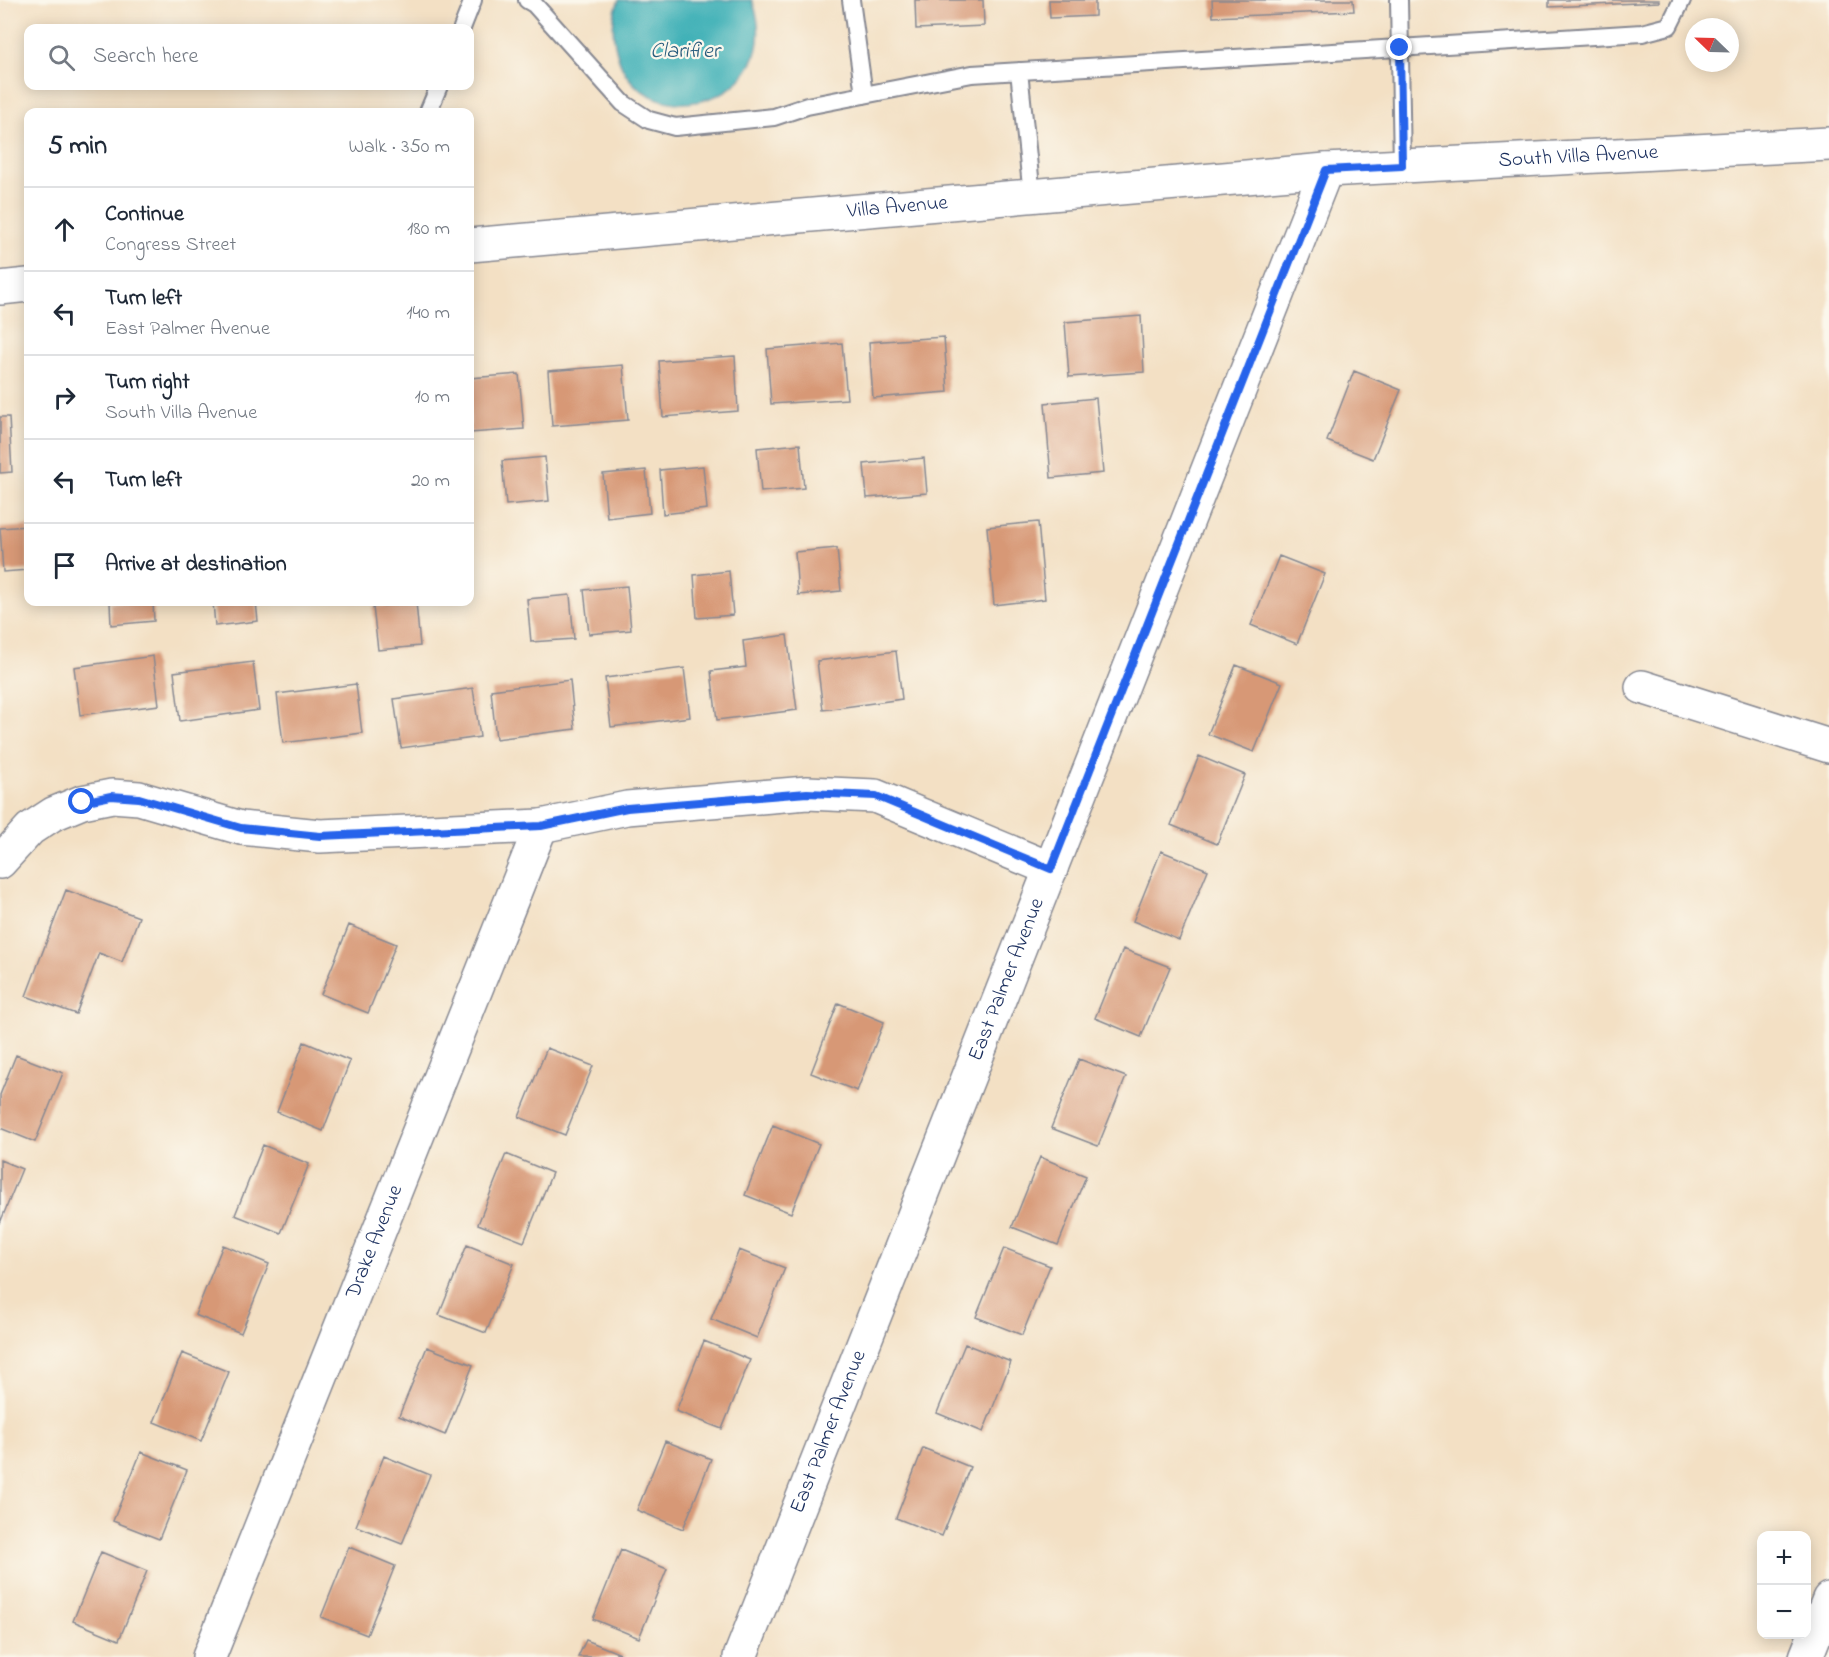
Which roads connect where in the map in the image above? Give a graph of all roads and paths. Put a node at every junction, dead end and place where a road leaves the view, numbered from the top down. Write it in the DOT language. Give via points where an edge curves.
graph roads {
  1 [pos="473,0"];
  2 [pos="527,0"];
  3 [pos="851,0"];
  4 [pos="1399,0"];
  5 [pos="1682,0"];
  6 [pos="464,24"];
  7 [pos="1400,48"];
  8 [pos="1019,71"];
  9 [pos="437,90"];
  10 [pos="864,95"];
  11 [pos="430,108"];
  12 [pos="1829,144"];
  13 [pos="1402,166"];
  14 [pos="1326,170"];
  15 [pos="1032,196"];
  16 [pos="474,245"];
  17 [pos="24,285"];
  18 [pos="0,288"];
  19 [pos="1642,687"];
  20 [pos="1829,746"];
  21 [pos="541,826"];
  22 [pos="0,862"];
  23 [pos="1051,869"];
  24 [pos="1829,1599"];
  25 [pos="209,1657"];
  26 [pos="740,1657"];
  27 [pos="1806,1657"];
  1 -- 6 [label="lane"];
  2 -- 10 [label="lane" via="534,3 623,104 649,120 675,127 774,117"];
  3 -- 10 [label="lane"];
  4 -- 7 [label="lane"];
  5 -- 7 [label="lane" via="1669,26 1642,33"];
  7 -- 8 [label="lane"];
  7 -- 13 [label="lane"];
  8 -- 10 [label="lane" via="972,74"];
  8 -- 15 [label="lane"];
  9 -- 11 [label="lane"];
  12 -- 13 [label="street, South Villa Avenue"];
  13 -- 14 [label="street, South Villa Avenue"];
  14 -- 15 [label="street, Villa Avenue"];
  14 -- 23 [label="street, East Palmer Avenue"];
  15 -- 16 [label="street, Villa Avenue"];
  17 -- 18 [label="street"];
  19 -- 20 [label="street"];
  21 -- 22 [label="street" via="320,836 241,828 139,798 111,796 53,814 30,829"];
  21 -- 23 [label="street" via="638,807 807,793 876,796"];
  21 -- 25 [label="street, Drake Avenue"];
  23 -- 26 [label="street, East Palmer Avenue"];
  24 -- 27 [label="street"];
}
